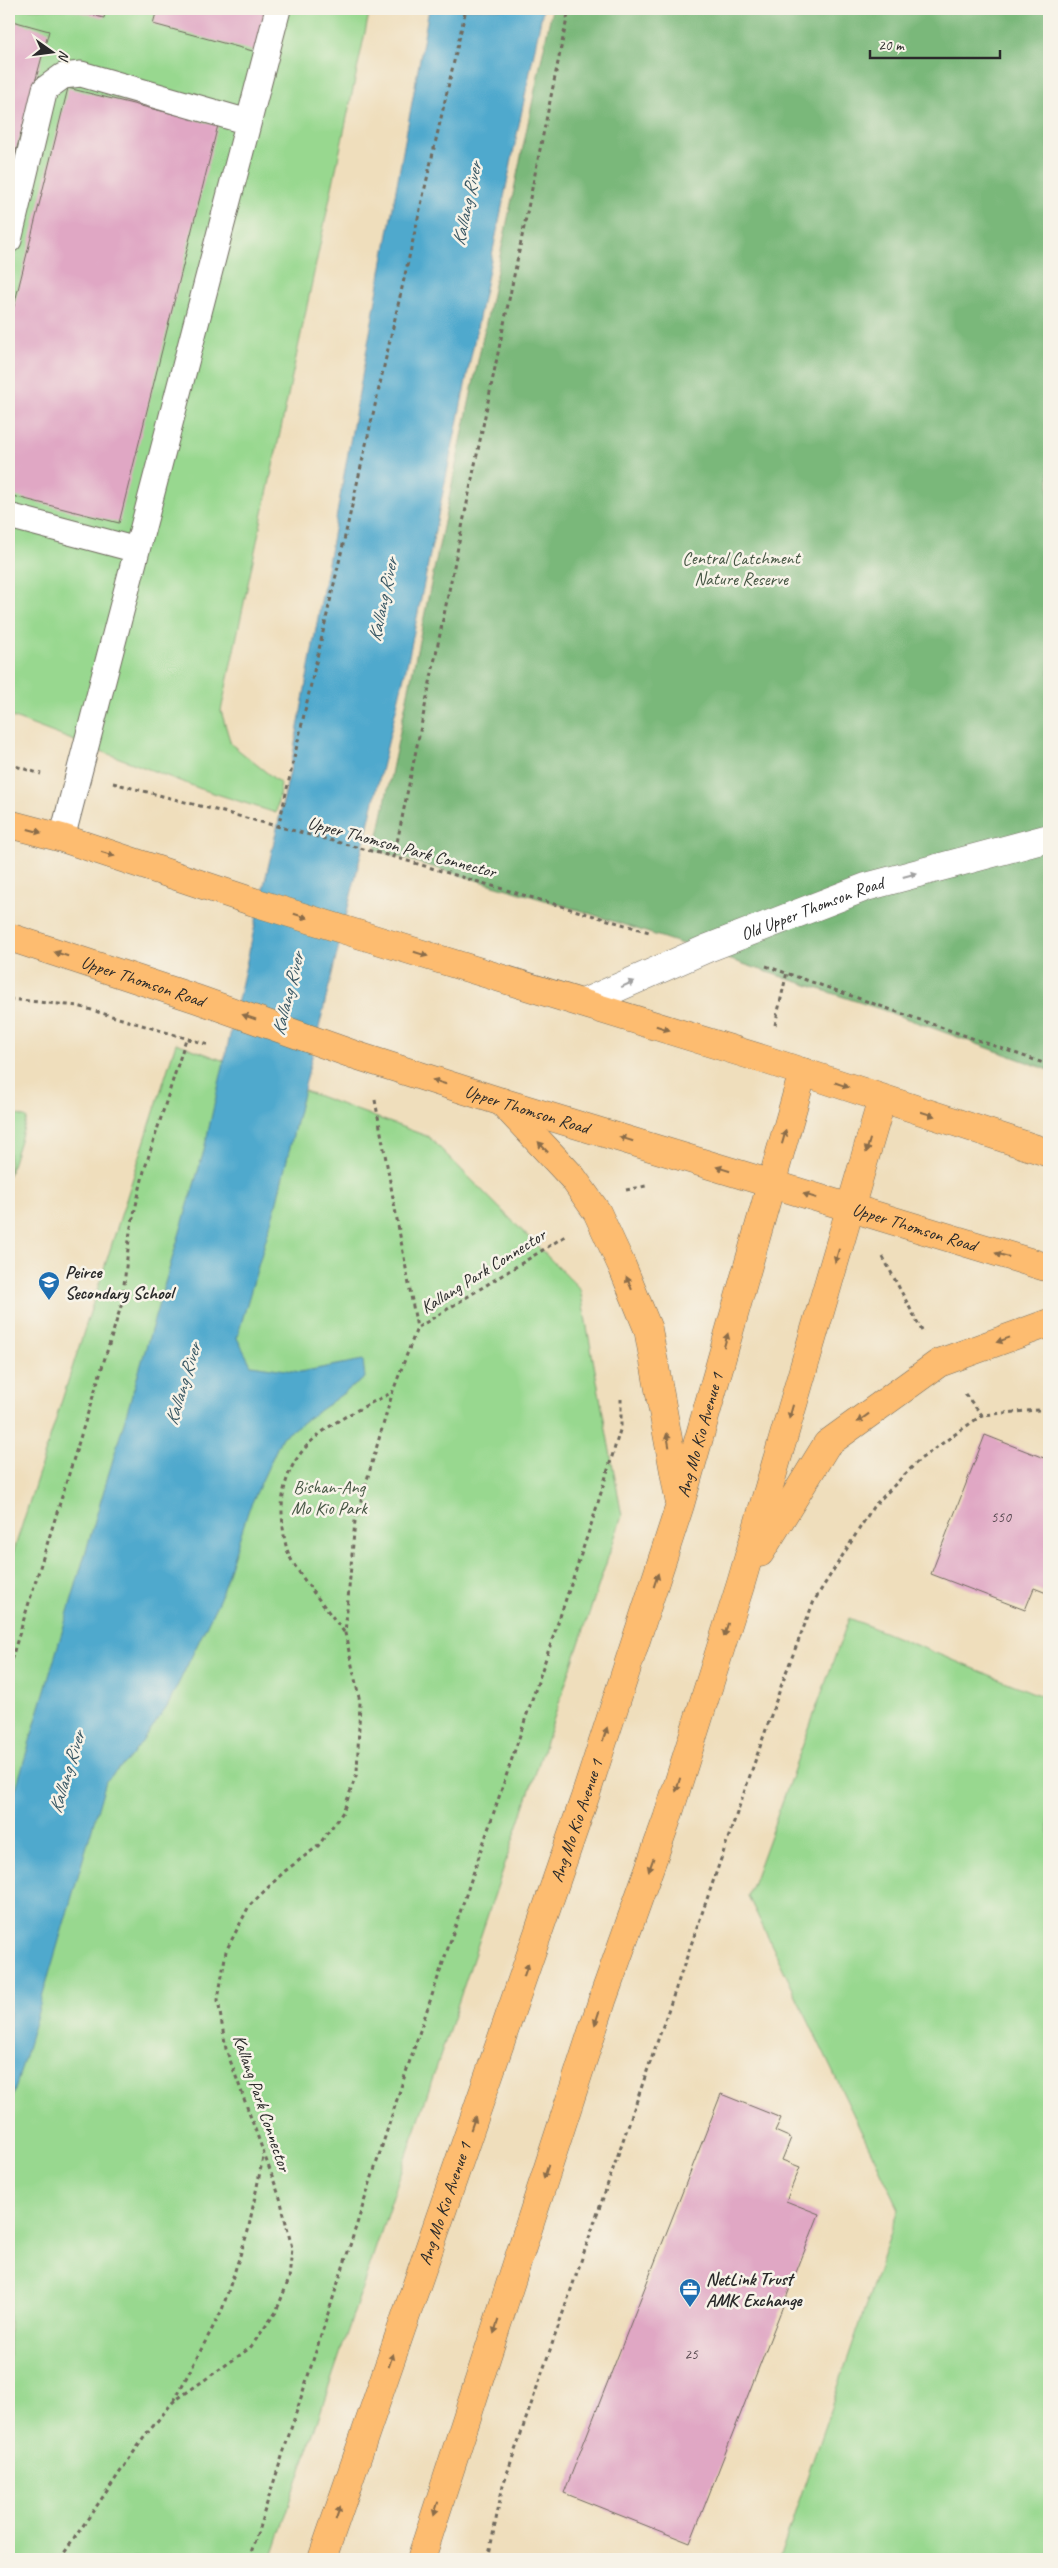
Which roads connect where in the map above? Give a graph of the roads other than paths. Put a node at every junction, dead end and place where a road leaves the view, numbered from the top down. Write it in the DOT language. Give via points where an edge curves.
graph roads {
  1 [pos="278,9"];
  2 [pos="248,122"];
  3 [pos="9,240"];
  4 [pos="9,516"];
  5 [pos="137,550"];
  6 [pos="9,824"];
  7 [pos="62,838"];
  8 [pos="1049,838"];
  9 [pos="9,936"];
  10 [pos="583,1003"];
  11 [pos="803,1072"];
  12 [pos="882,1099"];
  13 [pos="502,1102"];
  14 [pos="1049,1153"];
  15 [pos="770,1184"];
  16 [pos="850,1209"];
  17 [pos="1049,1268"];
  18 [pos="1049,1323"];
  19 [pos="680,1505"];
  20 [pos="741,1583"];
  21 [pos="322,2559"];
  22 [pos="421,2559"];
  1 -- 2 [label="lane"];
  2 -- 3 [label="lane" via="81,74 63,76 45,89"];
  2 -- 5 [label="lane"];
  4 -- 5 [label="lane"];
  5 -- 7 [label="lane"];
  6 -- 7 [label="main road, one-way"];
  7 -- 10 [label="main road, one-way" via="254,902"];
  10 -- 8 [label="street, Old Upper Thomson Road, one-way" via="708,948 866,887"];
  13 -- 9 [label="main road, Upper Thomson Road, one-way"];
  10 -- 11 [label="main road, one-way"];
  11 -- 12 [label="main road, one-way"];
  15 -- 11 [label="main road, Ang Mo Kio Avenue 1, one-way"];
  12 -- 14 [label="main road, one-way"];
  12 -- 16 [label="main road, one-way"];
  15 -- 13 [label="main road, Upper Thomson Road, one-way"];
  19 -- 13 [label="main road, one-way" via="648,1329 622,1266 597,1212 573,1178"];
  16 -- 15 [label="main road, Upper Thomson Road, one-way"];
  19 -- 15 [label="main road, Ang Mo Kio Avenue 1, one-way"];
  17 -- 16 [label="main road, Upper Thomson Road, one-way"];
  16 -- 20 [label="main road, one-way"];
  18 -- 20 [label="main road, one-way" via="939,1363 827,1444"];
  21 -- 19 [label="main road, Ang Mo Kio Avenue 1, one-way" via="585,1797"];
  20 -- 22 [label="main road, one-way" via="667,1819 600,2008"];
}
